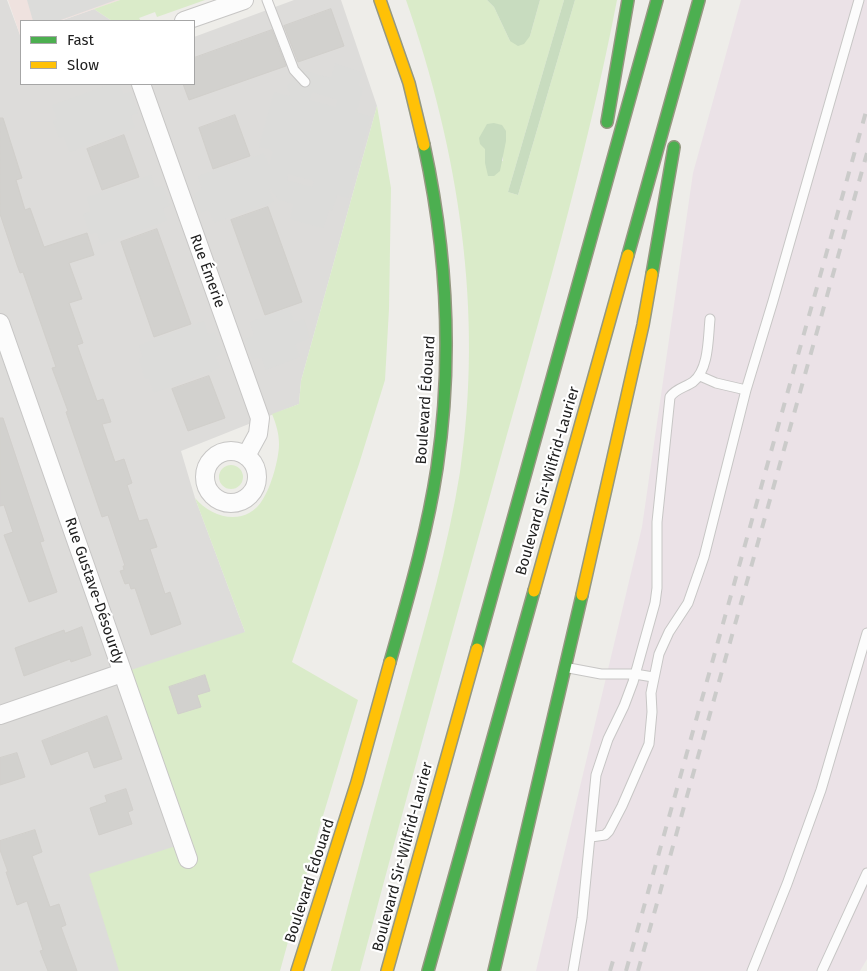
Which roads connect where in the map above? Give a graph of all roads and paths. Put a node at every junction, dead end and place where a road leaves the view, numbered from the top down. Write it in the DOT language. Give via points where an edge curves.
graph roads {
  1 [pos="244,0"];
  2 [pos="267,0"];
  3 [pos="380,0"];
  4 [pos="628,0"];
  5 [pos="657,0"];
  6 [pos="699,0"];
  7 [pos="859,0"];
  8 [pos="187,20"];
  9 [pos="305,82"];
  10 [pos="141,85"];
  11 [pos="680,108"];
  12 [pos="604,137"];
  13 [pos="675,138"];
  14 [pos="599,166"];
  15 [pos="581,274"];
  16 [pos="710,319"];
  17 [pos="0,323"];
  18 [pos="700,376"];
  19 [pos="746,390"];
  20 [pos="246,456"];
  21 [pos="867,633"];
  22 [pos="566,668"];
  23 [pos="122,674"];
  24 [pos="635,674"];
  25 [pos="653,678"];
  26 [pos="0,715"];
  27 [pos="352,800"];
  28 [pos="591,837"];
  29 [pos="188,859"];
  30 [pos="867,873"];
  31 [pos="327,914"];
  32 [pos="297,971"];
  33 [pos="387,971"];
  34 [pos="428,971"];
  35 [pos="494,971"];
  36 [pos="573,971"];
  37 [pos="752,971"];
  38 [pos="822,971"];
  1 -- 8 [label="street"];
  2 -- 9 [label="lane" via="294,70"];
  3 -- 27 [label="main road, Boulevard Édouard" via="410,88 436,201 445,297 445,377 439,452 421,550"];
  4 -- 12 [label="main road"];
  5 -- 15 [label="main road, Boulevard Sir-Wilfrid-Laurier"];
  6 -- 11 [label="main road"];
  6 -- 34 [label="main road, Boulevard Sir-Wilfrid-Laurier"];
  7 -- 19 [label="lane"];
  10 -- 20 [label="street, Rue Émerie" via="260,418 258,434"];
  13 -- 22 [label="main road" via="643,325"];
  14 -- 15 [label="main road"];
  15 -- 33 [label="main road, Boulevard Sir-Wilfrid-Laurier"];
  16 -- 18 [label="lane"];
  17 -- 23 [label="street, Rue Gustave-Désourdy"];
  18 -- 19 [label="lane"];
  18 -- 24 [label="lane" via="670,396 657,522 655,603"];
  19 -- 25 [label="lane" via="704,556 688,603 663,644"];
  21 -- 37 [label="lane" via="821,790"];
  22 -- 24 [label="lane" via="601,674"];
  22 -- 35 [label="main road"];
  23 -- 26 [label="street"];
  23 -- 29 [label="street, Rue Gustave-Désourdy"];
  24 -- 25 [label="lane"];
  24 -- 28 [label="lane" via="596,775"];
  25 -- 28 [label="lane" via="651,727 645,755 609,831 605,835"];
  27 -- 31 [label="main road, Boulevard Édouard"];
  27 -- 32 [label="main road, Boulevard Édouard"];
  28 -- 36 [label="lane"];
  30 -- 38 [label="lane"];
}
